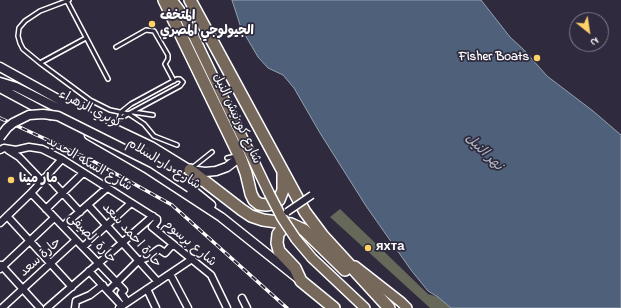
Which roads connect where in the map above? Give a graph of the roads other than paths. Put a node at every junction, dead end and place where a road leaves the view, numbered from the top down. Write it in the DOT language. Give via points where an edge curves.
graph roads {
  1 [pos="68,0"];
  2 [pos="164,0"];
  3 [pos="172,0"];
  4 [pos="190,0"];
  5 [pos="86,38"];
  6 [pos="116,47"];
  7 [pos="40,63"];
  8 [pos="0,66"];
  9 [pos="108,79"];
  10 [pos="174,81"];
  11 [pos="0,82"];
  12 [pos="0,88"];
  13 [pos="121,112"];
  14 [pos="133,112"];
  15 [pos="129,114"];
  16 [pos="153,115"];
  17 [pos="119,119"];
  18 [pos="113,127"];
  19 [pos="0,137"];
  20 [pos="177,145"];
  21 [pos="1,148"];
  22 [pos="212,152"];
  23 [pos="240,156"];
  24 [pos="227,158"];
  25 [pos="62,159"];
  26 [pos="190,170"];
  27 [pos="283,172"];
  28 [pos="83,173"];
  29 [pos="46,176"];
  30 [pos="42,181"];
  31 [pos="107,188"];
  32 [pos="31,193"];
  33 [pos="62,193"];
  34 [pos="312,195"];
  35 [pos="131,203"];
  36 [pos="88,205"];
  37 [pos="46,209"];
  38 [pos="80,212"];
  39 [pos="287,212"];
  40 [pos="7,216"];
  41 [pos="221,217"];
  42 [pos="54,218"];
  43 [pos="155,218"];
  44 [pos="0,223"];
  45 [pos="286,224"];
  46 [pos="107,225"];
  47 [pos="63,226"];
  48 [pos="76,240"];
  49 [pos="30,241"];
  50 [pos="122,243"];
  51 [pos="173,244"];
  52 [pos="83,247"];
  53 [pos="338,253"];
  54 [pos="192,260"];
  55 [pos="138,261"];
  56 [pos="98,263"];
  57 [pos="50,264"];
  58 [pos="1,267"];
  59 [pos="90,271"];
  60 [pos="170,274"];
  61 [pos="362,278"];
  62 [pos="301,281"];
  63 [pos="116,282"];
  64 [pos="158,282"];
  65 [pos="103,286"];
  66 [pos="72,287"];
  67 [pos="23,289"];
  68 [pos="147,289"];
  69 [pos="108,291"];
  70 [pos="242,298"];
  71 [pos="128,302"];
  72 [pos="120,307"];
  73 [pos="225,307"];
  74 [pos="2,308"];
  75 [pos="40,308"];
  76 [pos="47,308"];
  77 [pos="75,308"];
  78 [pos="156,308"];
  79 [pos="188,308"];
  80 [pos="248,308"];
  81 [pos="334,308"];
  82 [pos="365,308"];
  83 [pos="389,308"];
  84 [pos="407,308"];
  1 -- 5 [label="lane"];
  1 -- 7 [label="lane" via="32,16 19,28 20,43 29,55"];
  2 -- 23 [label="highway, شارع كورنيش النيل"];
  3 -- 82 [label="main road, bridge" via="184,16 282,218 304,248"];
  4 -- 27 [label="highway, شارع كورنيش النيل"];
  5 -- 7 [label="lane"];
  5 -- 9 [label="lane"];
  6 -- 10 [label="lane" via="146,30 154,31 168,55 165,64"];
  7 -- 13 [label="lane" via="90,100 110,110"];
  8 -- 18 [label="main road, شارع دار السلام"];
  10 -- 13 [label="lane"];
  10 -- 14 [label="lane" via="180,79 182,84"];
  11 -- 26 [label="main road, كوبري الزهراء" via="16,87 167,163"];
  12 -- 41 [label="main road, شارع دار السلام" via="127,156"];
  13 -- 15 [label="lane"];
  13 -- 17 [label="lane"];
  14 -- 15 [label="lane"];
  14 -- 16 [label="lane"];
  15 -- 17 [label="lane"];
  15 -- 20 [label="lane" via="144,124 154,136"];
  17 -- 18 [label="lane"];
  18 -- 26 [label="main road, شارع دار السلام"];
  19 -- 41 [label="main road, كوبري الزهراء, bridge" via="13,123 29,115 58,116 152,163 207,201"];
  21 -- 25 [label="street, شارع السكه الحديد" via="16,150 36,147"];
  21 -- 30 [label="street" via="19,157"];
  22 -- 26 [label="lane"];
  23 -- 24 [label="lane"];
  23 -- 26 [label="main road, شارع دار السلام" via="227,167 216,171"];
  23 -- 27 [label="highway, شارع كورنيش النيل" via="251,194 259,204 270,205 279,200 283,190"];
  25 -- 28 [label="street, شارع السكه الحديد"];
  25 -- 29 [label="street"];
  26 -- 45 [label="highway" via="246,214 257,219"];
  27 -- 53 [label="highway, شارع كورنيش النيل" via="310,221"];
  28 -- 31 [label="street, شارع السكه الحديد"];
  28 -- 33 [label="street"];
  29 -- 30 [label="street"];
  29 -- 33 [label="street"];
  30 -- 32 [label="street"];
  31 -- 35 [label="street, شارع السكه الحديد"];
  31 -- 36 [label="street"];
  32 -- 37 [label="street, حارة الصيفى"];
  32 -- 40 [label="street"];
  33 -- 37 [label="street"];
  33 -- 38 [label="street"];
  34 -- 39 [label="street, bridge"];
  35 -- 43 [label="street, شارع السكه الحديد"];
  35 -- 46 [label="street"];
  36 -- 38 [label="street"];
  36 -- 46 [label="street, حارة احمد سعد"];
  37 -- 42 [label="street, حارة الصيفى"];
  38 -- 47 [label="street"];
  40 -- 44 [label="street"];
  40 -- 49 [label="street"];
  41 -- 62 [label="main road, شارع دار السلام"];
  42 -- 47 [label="street, حارة الصيفى"];
  42 -- 49 [label="street"];
  43 -- 50 [label="street"];
  43 -- 51 [label="street, شارع برسوم" via="152,227"];
  45 -- 61 [label="highway" via="308,233 343,268"];
  45 -- 62 [label="highway" via="278,234 278,247 295,268"];
  46 -- 50 [label="street, حارة احمد سعد"];
  46 -- 52 [label="street"];
  47 -- 48 [label="street, حارة الصيفى"];
  48 -- 52 [label="street, حارة الصيفى"];
  48 -- 57 [label="street, حارة سعد"];
  49 -- 57 [label="street"];
  49 -- 58 [label="street"];
  50 -- 55 [label="street, حارة احمد سعد"];
  50 -- 56 [label="street"];
  51 -- 54 [label="street, شارع برسوم"];
  51 -- 55 [label="street" via="165,253 159,249"];
  52 -- 56 [label="street, حارة الصيفى"];
  53 -- 61 [label="highway, شارع كورنيش النيل"];
  53 -- 84 [label="main road"];
  54 -- 60 [label="street"];
  54 -- 73 [label="street, شارع برسوم" via="211,275"];
  55 -- 63 [label="street"];
  55 -- 64 [label="street, حارة احمد سعد"];
  56 -- 59 [label="street"];
  56 -- 63 [label="street, حارة الصيفى"];
  57 -- 66 [label="street"];
  57 -- 67 [label="street, حارة سعد"];
  58 -- 67 [label="street"];
  59 -- 65 [label="street"];
  59 -- 66 [label="street"];
  60 -- 64 [label="street"];
  60 -- 79 [label="street"];
  61 -- 83 [label="highway, شارع كورنيش النيل"];
  62 -- 81 [label="highway"];
  63 -- 69 [label="street"];
  63 -- 71 [label="street, حارة الصيفى" via="124,290 121,293"];
  64 -- 68 [label="street"];
  65 -- 69 [label="street"];
  65 -- 77 [label="street" via="76,301"];
  66 -- 76 [label="street"];
  67 -- 74 [label="street, حارة سعد"];
  67 -- 75 [label="street"];
  68 -- 71 [label="street"];
  68 -- 78 [label="street"];
  69 -- 72 [label="street"];
  70 -- 80 [label="street"];
  71 -- 72 [label="street"];
}
